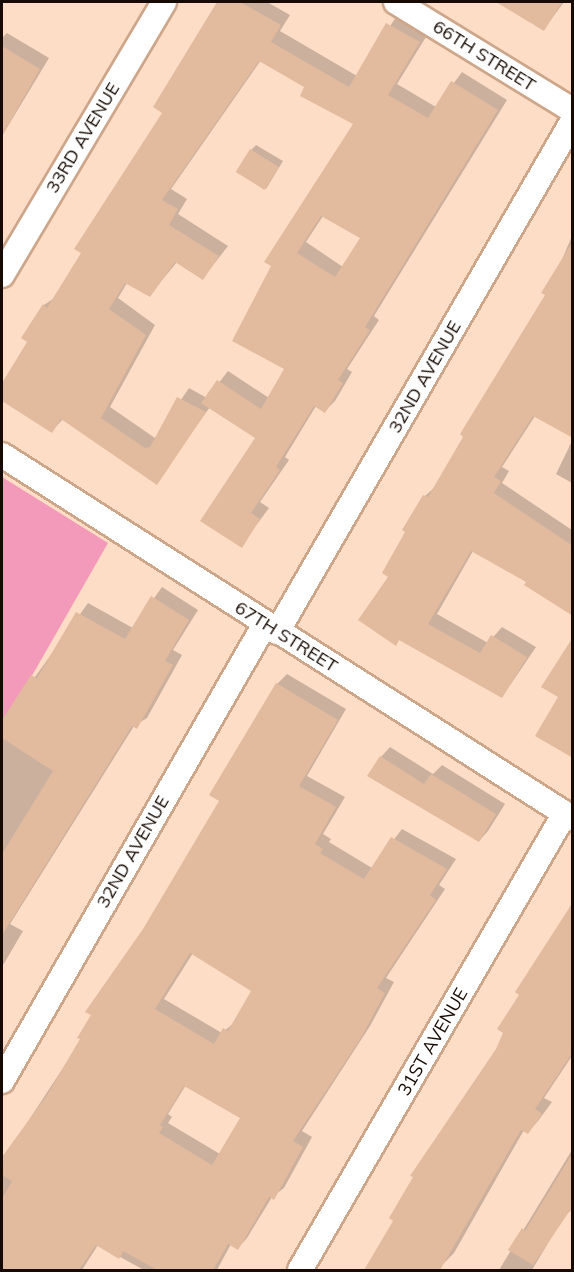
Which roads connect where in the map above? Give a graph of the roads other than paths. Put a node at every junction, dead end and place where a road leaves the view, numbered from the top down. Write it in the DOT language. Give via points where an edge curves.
graph roads {
  1 [pos="164,2"];
  2 [pos="396,2"];
  3 [pos="573,110"];
  4 [pos="573,122"];
  5 [pos="2,275"];
  6 [pos="2,455"];
  7 [pos="271,628"];
  8 [pos="569,816"];
  9 [pos="2,1081"];
  10 [pos="300,1270"];
  1 -- 5 [label="street, 33RD AVENUE"];
  2 -- 3 [label="street, 66TH STREET"];
  4 -- 7 [label="street, 32ND AVENUE"];
  6 -- 7 [label="street, 67TH STREET"];
  7 -- 8 [label="street, 67TH STREET"];
  7 -- 9 [label="street, 32ND AVENUE"];
  8 -- 10 [label="street, 31ST AVENUE"];
}
